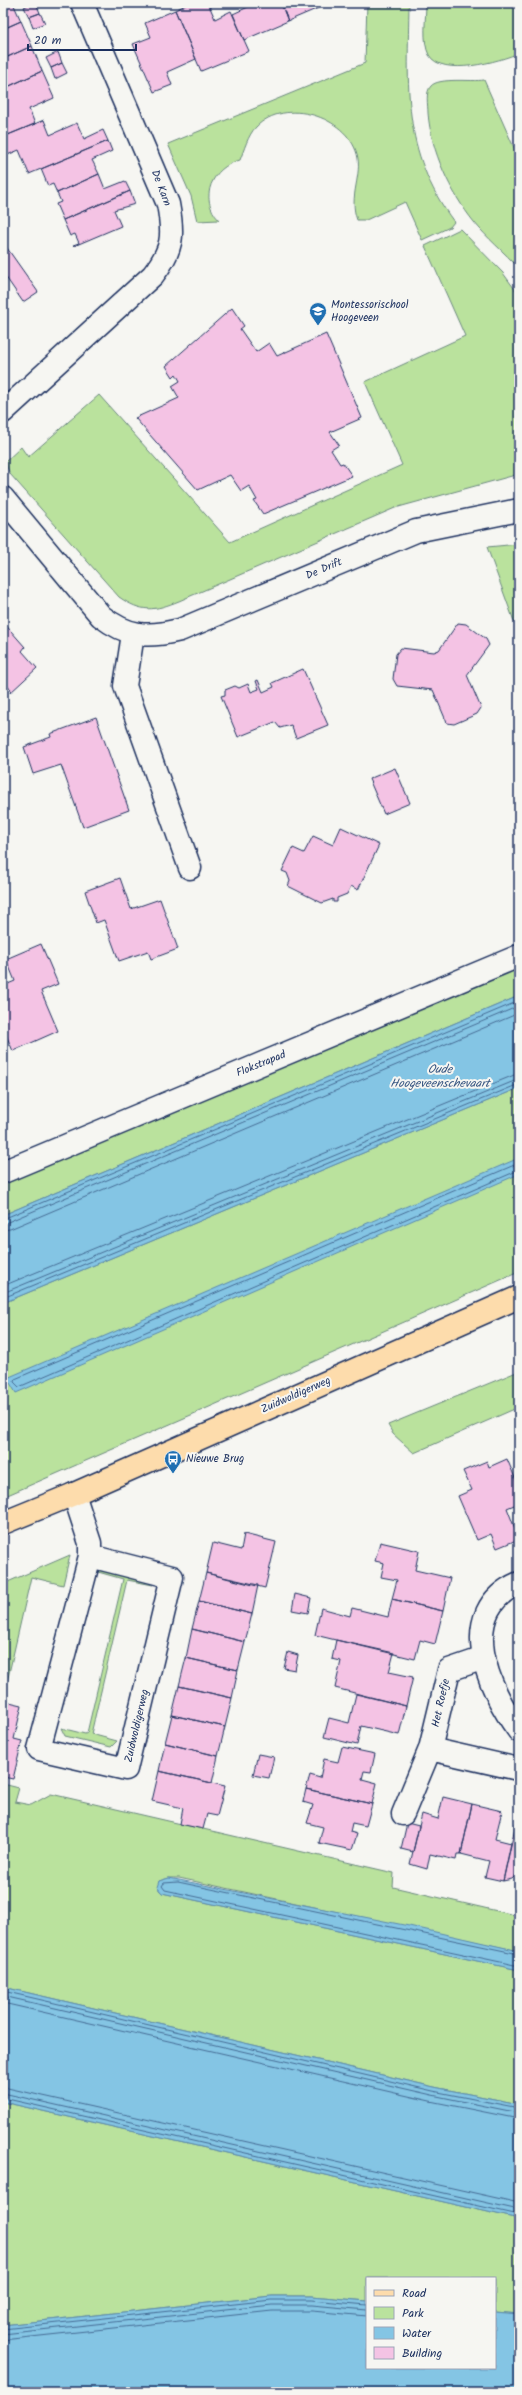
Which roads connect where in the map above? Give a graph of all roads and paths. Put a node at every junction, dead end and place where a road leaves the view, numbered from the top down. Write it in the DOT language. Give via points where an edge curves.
graph roads {
  1 [pos="82,3"];
  2 [pos="3,412"];
  3 [pos="3,498"];
  4 [pos="519,510"];
  5 [pos="133,634"];
  6 [pos="190,868"];
  7 [pos="519,956"];
  8 [pos="3,1172"];
  9 [pos="519,1297"];
  10 [pos="74,1494"];
  11 [pos="3,1523"];
  12 [pos="90,1556"];
  13 [pos="519,1583"];
  14 [pos="484,1658"];
  15 [pos="519,1731"];
  16 [pos="430,1749"];
  17 [pos="519,1768"];
  18 [pos="403,1814"];
  1 -- 2 [label="street, De Karn" via="168,204 172,222 171,241 166,257 153,275"];
  3 -- 5 [label="street, De Drift" via="101,616 116,628"];
  4 -- 5 [label="street, De Drift" via="416,530 180,630 157,636"];
  5 -- 6 [label="street" via="125,686"];
  7 -- 8 [label="street, Flokstrapad"];
  9 -- 10 [label="main road, Zuidwoldigerweg"];
  10 -- 11 [label="main road, Zuidwoldigerweg"];
  10 -- 12 [label="street, Zuidwoldigerweg" via="90,1544"];
  12 -- 12 [label="street, Zuidwoldigerweg" via="172,1576 126,1769 39,1749"];
  13 -- 14 [label="street" via="503,1592 486,1614 481,1628"];
  14 -- 15 [label="street" via="503,1706"];
  14 -- 16 [label="street, Het Roefje" via="449,1670"];
  16 -- 17 [label="street"];
  16 -- 18 [label="street, Het Roefje"];
}
